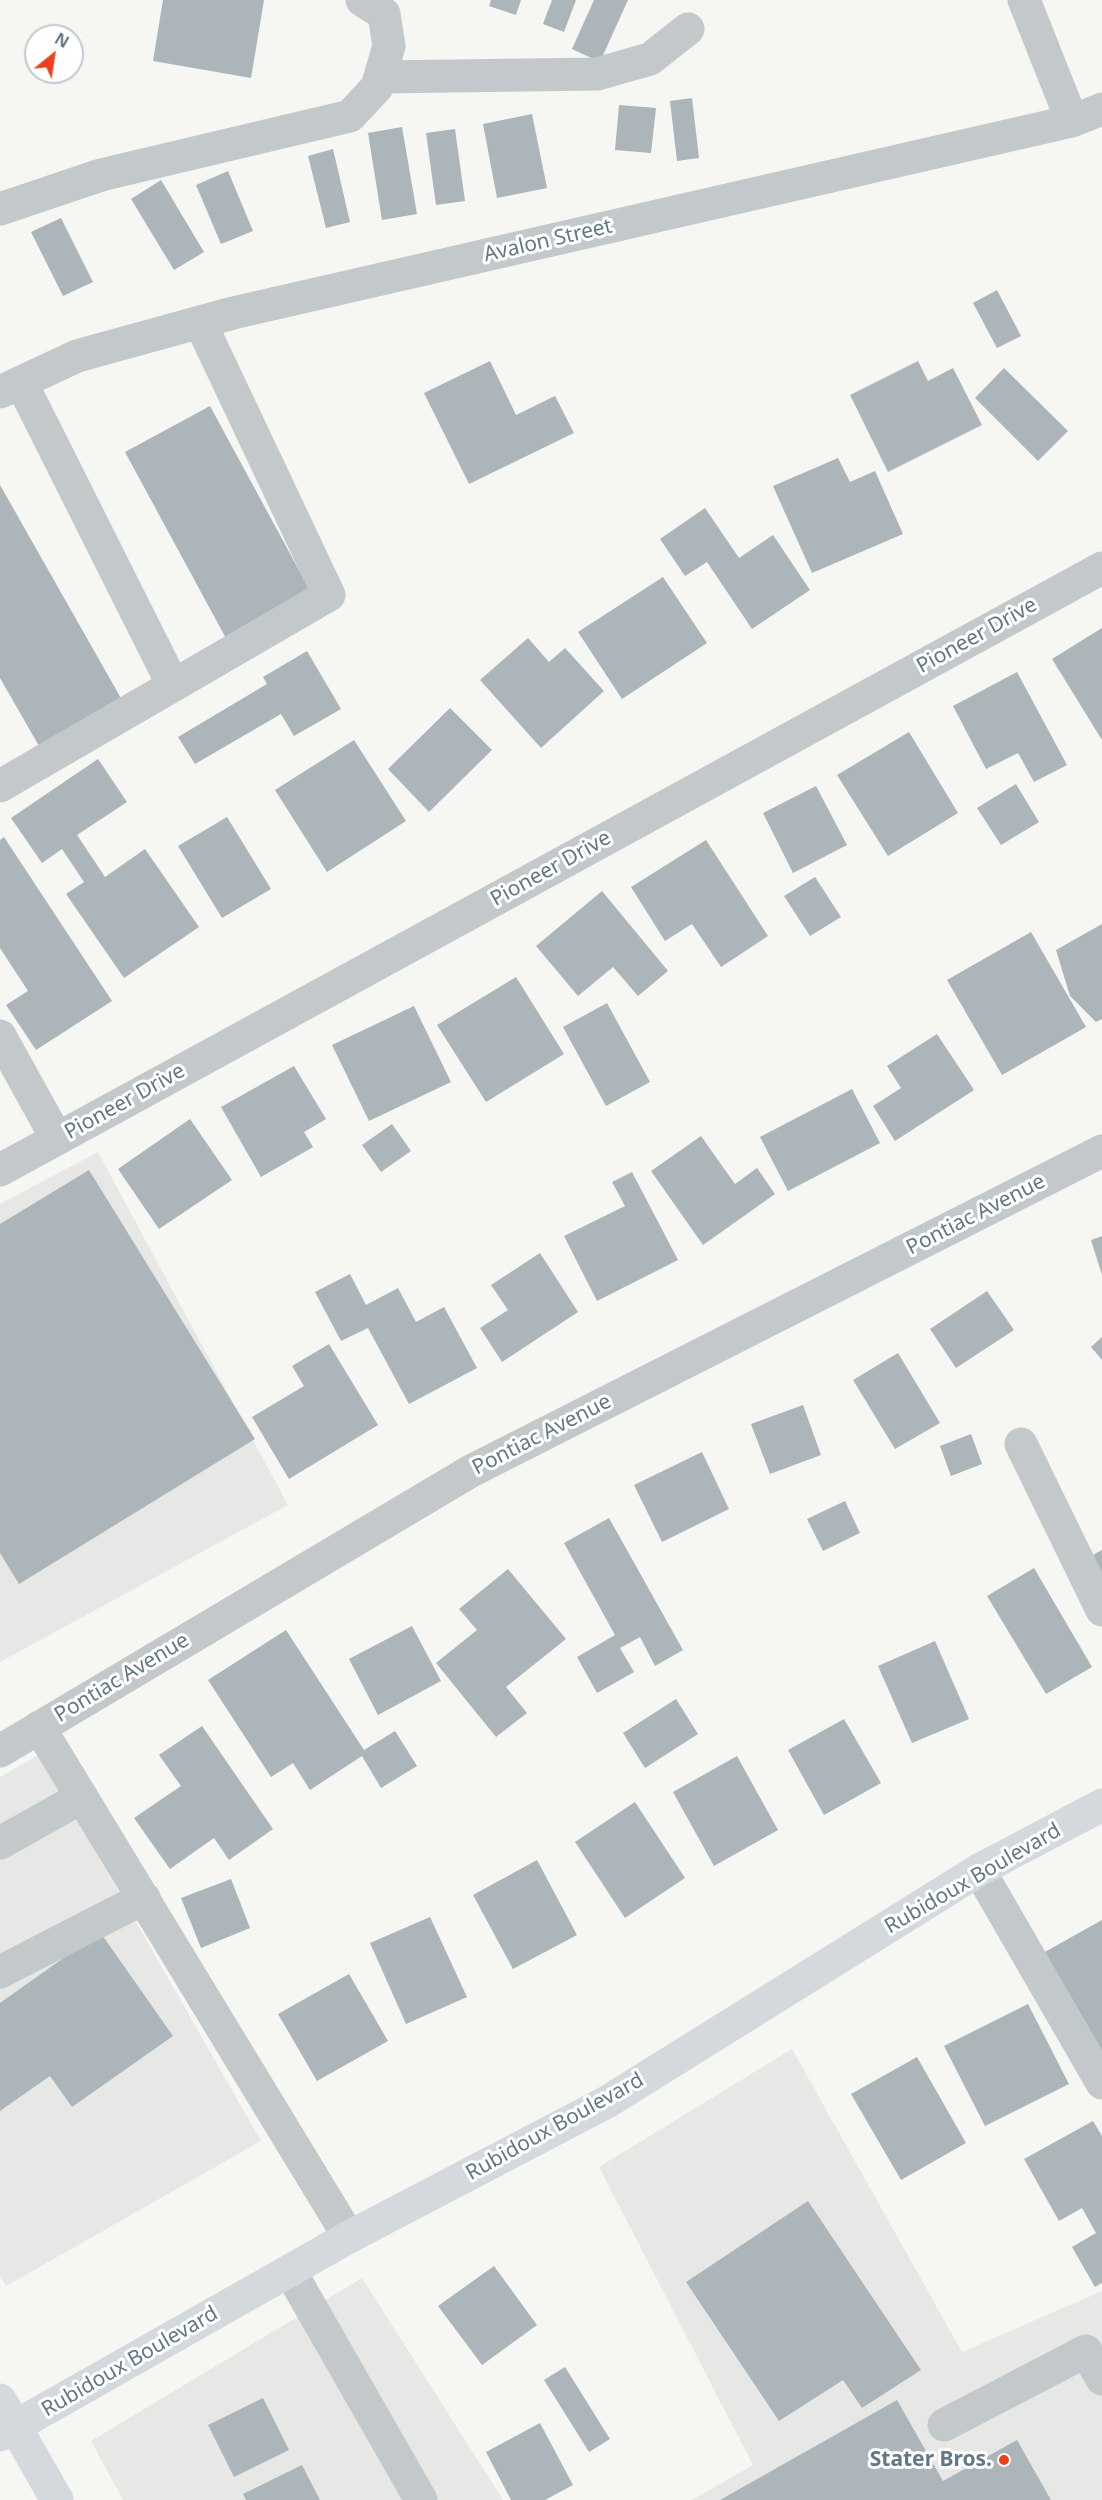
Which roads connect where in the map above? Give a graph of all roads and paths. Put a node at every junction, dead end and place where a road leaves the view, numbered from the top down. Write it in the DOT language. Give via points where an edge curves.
graph roads {
  1 [pos="362,0"];
  2 [pos="1024,0"];
  3 [pos="688,29"];
  4 [pos="380,77"];
  5 [pos="1102,109"];
  6 [pos="1072,121"];
  7 [pos="0,209"];
  8 [pos="200,322"];
  9 [pos="10,387"];
  10 [pos="1102,568"];
  11 [pos="173,685"];
  12 [pos="0,786"];
  13 [pos="0,1036"];
  14 [pos="57,1139"];
  15 [pos="1102,1151"];
  16 [pos="0,1170"];
  17 [pos="1022,1444"];
  18 [pos="1102,1610"];
  19 [pos="39,1727"];
  20 [pos="0,1750"];
  21 [pos="82,1797"];
  22 [pos="1102,1805"];
  23 [pos="0,1843"];
  24 [pos="979,1870"];
  25 [pos="144,1898"];
  26 [pos="0,1972"];
  27 [pos="1102,2083"];
  28 [pos="349,2237"];
  29 [pos="290,2271"];
  30 [pos="1102,2379"];
  31 [pos="4,2421"];
  32 [pos="944,2425"];
  33 [pos="57,2500"];
  34 [pos="421,2500"];
  1 -- 4 [label="street" via="384,14 389,46"];
  2 -- 6 [label="street"];
  3 -- 4 [label="street" via="650,59 597,74"];
  4 -- 7 [label="street" via="377,87 350,116 101,175"];
  5 -- 6 [label="street, Avalon Street"];
  6 -- 8 [label="street, Avalon Street"];
  8 -- 9 [label="street, Avalon Street" via="77,356"];
  8 -- 11 [label="street" via="329,595"];
  9 -- 11 [label="street"];
  10 -- 14 [label="street, Pioneer Drive"];
  11 -- 12 [label="street"];
  13 -- 14 [label="street"];
  14 -- 16 [label="street, Pioneer Drive"];
  15 -- 19 [label="street, Pontiac Avenue" via="471,1471"];
  17 -- 18 [label="street"];
  19 -- 20 [label="street, Pontiac Avenue"];
  19 -- 21 [label="street"];
  21 -- 23 [label="street"];
  21 -- 25 [label="street"];
  22 -- 24 [label="main road, Rubidoux Boulevard"];
  24 -- 27 [label="street"];
  24 -- 28 [label="main road, Rubidoux Boulevard" via="607,2102"];
  25 -- 26 [label="street"];
  25 -- 28 [label="street"];
  28 -- 29 [label="main road, Rubidoux Boulevard"];
  29 -- 31 [label="main road, Rubidoux Boulevard"];
  29 -- 34 [label="street"];
  30 -- 32 [label="street" via="1086,2351"];
  31 -- 33 [label="main road"];
}
